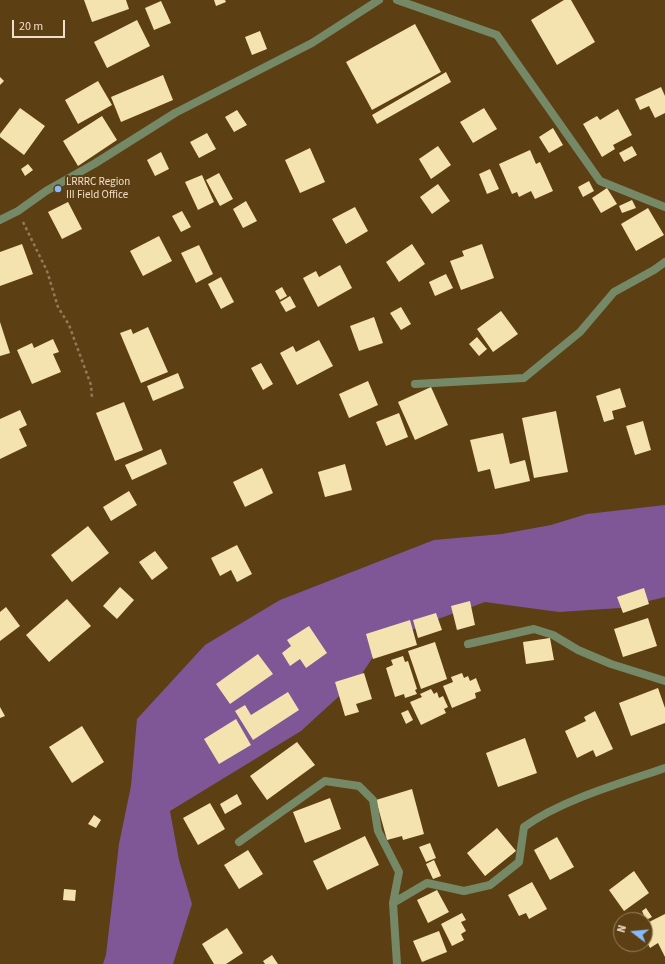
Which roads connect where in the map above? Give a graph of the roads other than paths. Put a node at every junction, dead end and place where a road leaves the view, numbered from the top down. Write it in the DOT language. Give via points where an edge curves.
graph roads {
  1 [pos="379,0"];
  2 [pos="397,0"];
  3 [pos="665,206"];
  4 [pos="0,220"];
  5 [pos="665,262"];
  6 [pos="416,384"];
  7 [pos="468,644"];
  8 [pos="665,681"];
  9 [pos="665,768"];
  10 [pos="239,842"];
  11 [pos="393,903"];
  12 [pos="397,964"];
  1 -- 4 [label="street" via="312,42 176,113"];
  2 -- 3 [label="street" via="497,35 600,181"];
  5 -- 6 [label="street" via="614,292 580,332 524,378"];
  7 -- 8 [label="street" via="534,629 553,635 578,650 611,664"];
  9 -- 11 [label="street" via="619,783 541,815 524,828 519,862 490,885 464,891 427,882"];
  10 -- 11 [label="street" via="325,781 359,786 373,800 378,832 399,872"];
  11 -- 12 [label="street"];
}
